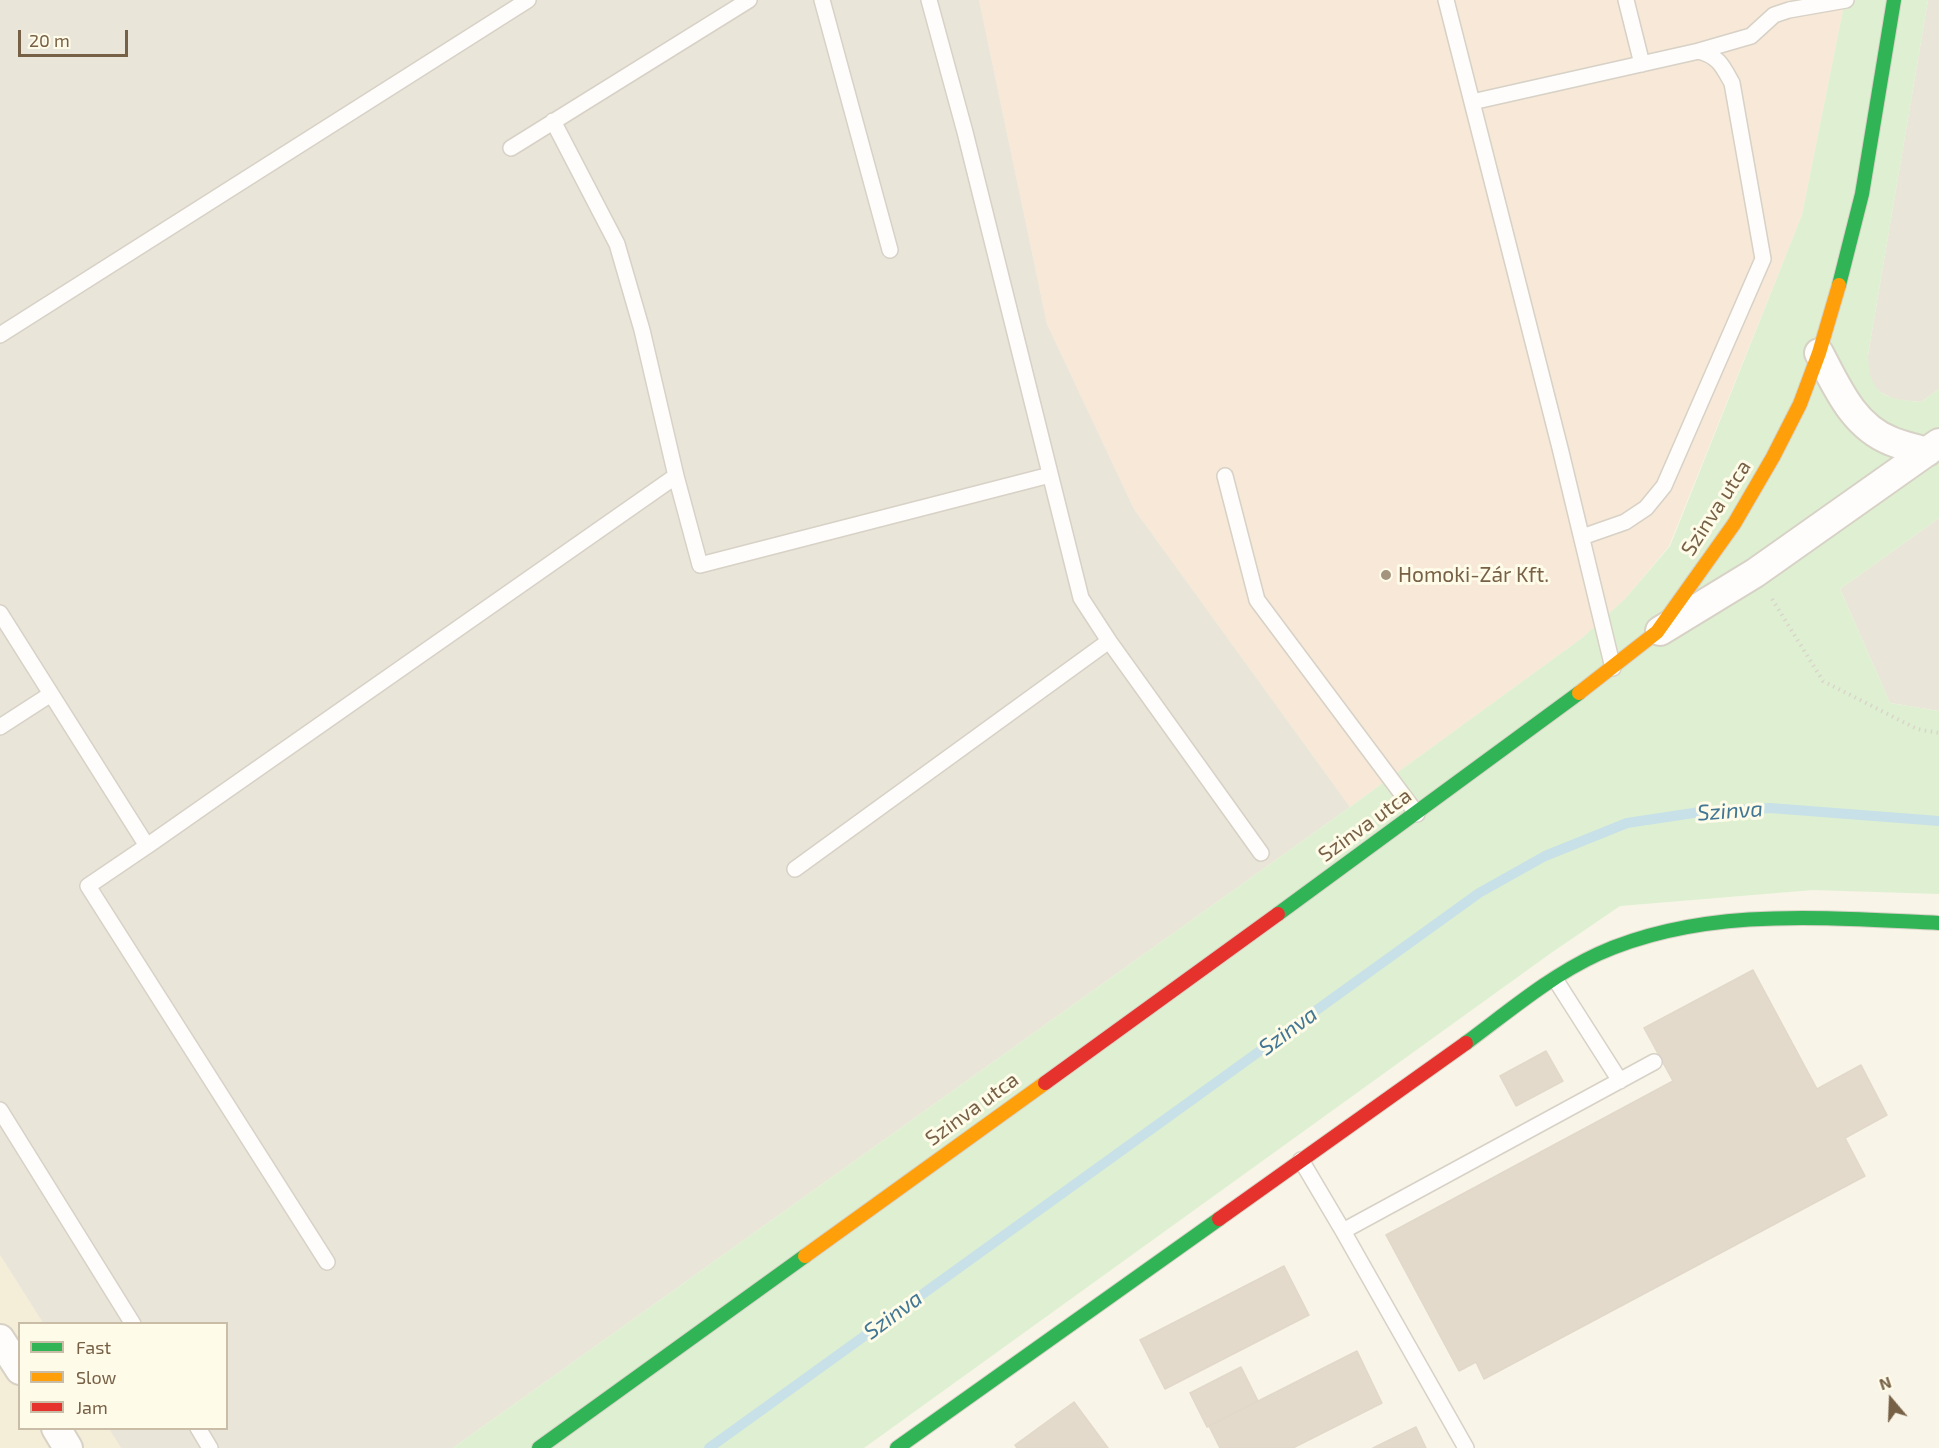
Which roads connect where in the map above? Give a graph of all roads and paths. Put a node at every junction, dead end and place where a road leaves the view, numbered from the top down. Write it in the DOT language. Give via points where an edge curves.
graph roads {
  1 [pos="528,0"];
  2 [pos="749,0"];
  3 [pos="822,0"];
  4 [pos="929,0"];
  5 [pos="1446,0"];
  6 [pos="1626,0"];
  7 [pos="1846,0"];
  8 [pos="1894,0"];
  9 [pos="1699,51"];
  10 [pos="1642,64"];
  11 [pos="1472,102"];
  12 [pos="554,121"];
  13 [pos="512,148"];
  14 [pos="890,250"];
  15 [pos="0,334"];
  16 [pos="1819,353"];
  17 [pos="1933,447"];
  18 [pos="1050,475"];
  19 [pos="676,476"];
  20 [pos="1225,476"];
  21 [pos="1582,537"];
  22 [pos="1755,573"];
  23 [pos="0,613"];
  24 [pos="1658,632"];
  25 [pos="1109,641"];
  26 [pos="1613,668"];
  27 [pos="51,694"];
  28 [pos="0,727"];
  29 [pos="1939,733"];
  30 [pos="1417,814"];
  31 [pos="147,846"];
  32 [pos="1262,853"];
  33 [pos="795,869"];
  34 [pos="1939,922"];
  35 [pos="1560,976"];
  36 [pos="1654,1062"];
  37 [pos="1620,1081"];
  38 [pos="0,1110"];
  39 [pos="1302,1160"];
  40 [pos="1343,1231"];
  41 [pos="327,1262"];
  42 [pos="132,1322"];
  43 [pos="0,1339"];
  44 [pos="18,1367"];
  45 [pos="57,1430"];
  46 [pos="199,1430"];
  47 [pos="68,1448"];
  48 [pos="210,1448"];
  49 [pos="539,1448"];
  50 [pos="897,1448"];
  51 [pos="1466,1448"];
  1 -- 15 [label="lane"];
  2 -- 12 [label="lane"];
  3 -- 14 [label="lane"];
  4 -- 18 [label="lane"];
  5 -- 11 [label="lane"];
  6 -- 10 [label="lane"];
  7 -- 9 [label="lane" via="1774,15 1751,36"];
  8 -- 16 [label="street, Szinva utca" via="1862,194"];
  9 -- 10 [label="lane"];
  9 -- 21 [label="lane" via="1713,55 1732,83 1762,259 1664,486 1646,508 1625,522"];
  10 -- 11 [label="lane"];
  11 -- 21 [label="lane"];
  12 -- 13 [label="lane"];
  12 -- 19 [label="lane" via="617,244 642,330"];
  16 -- 17 [label="street" via="1850,410 1869,429 1890,441"];
  16 -- 24 [label="street, Szinva utca" via="1800,404 1768,467 1734,524"];
  17 -- 22 [label="street"];
  18 -- 19 [label="lane" via="700,565"];
  18 -- 25 [label="lane" via="1082,598"];
  19 -- 31 [label="lane"];
  20 -- 30 [label="lane" via="1257,600"];
  21 -- 26 [label="lane"];
  22 -- 24 [label="street"];
  22 -- 29 [label="path" via="1823,681 1917,729"];
  23 -- 27 [label="lane"];
  24 -- 26 [label="street, Szinva utca"];
  25 -- 32 [label="lane"];
  25 -- 33 [label="lane"];
  26 -- 30 [label="street, Szinva utca"];
  27 -- 28 [label="lane"];
  27 -- 31 [label="lane"];
  30 -- 49 [label="street, Szinva utca"];
  31 -- 41 [label="lane" via="88,886"];
  34 -- 35 [label="street" via="1782,918 1716,924 1637,939"];
  35 -- 37 [label="lane"];
  35 -- 39 [label="street"];
  36 -- 37 [label="lane"];
  37 -- 40 [label="lane"];
  38 -- 42 [label="lane"];
  39 -- 40 [label="lane"];
  39 -- 50 [label="street"];
  40 -- 51 [label="lane"];
  43 -- 44 [label="street"];
  45 -- 47 [label="street"];
  46 -- 48 [label="lane"];
}
